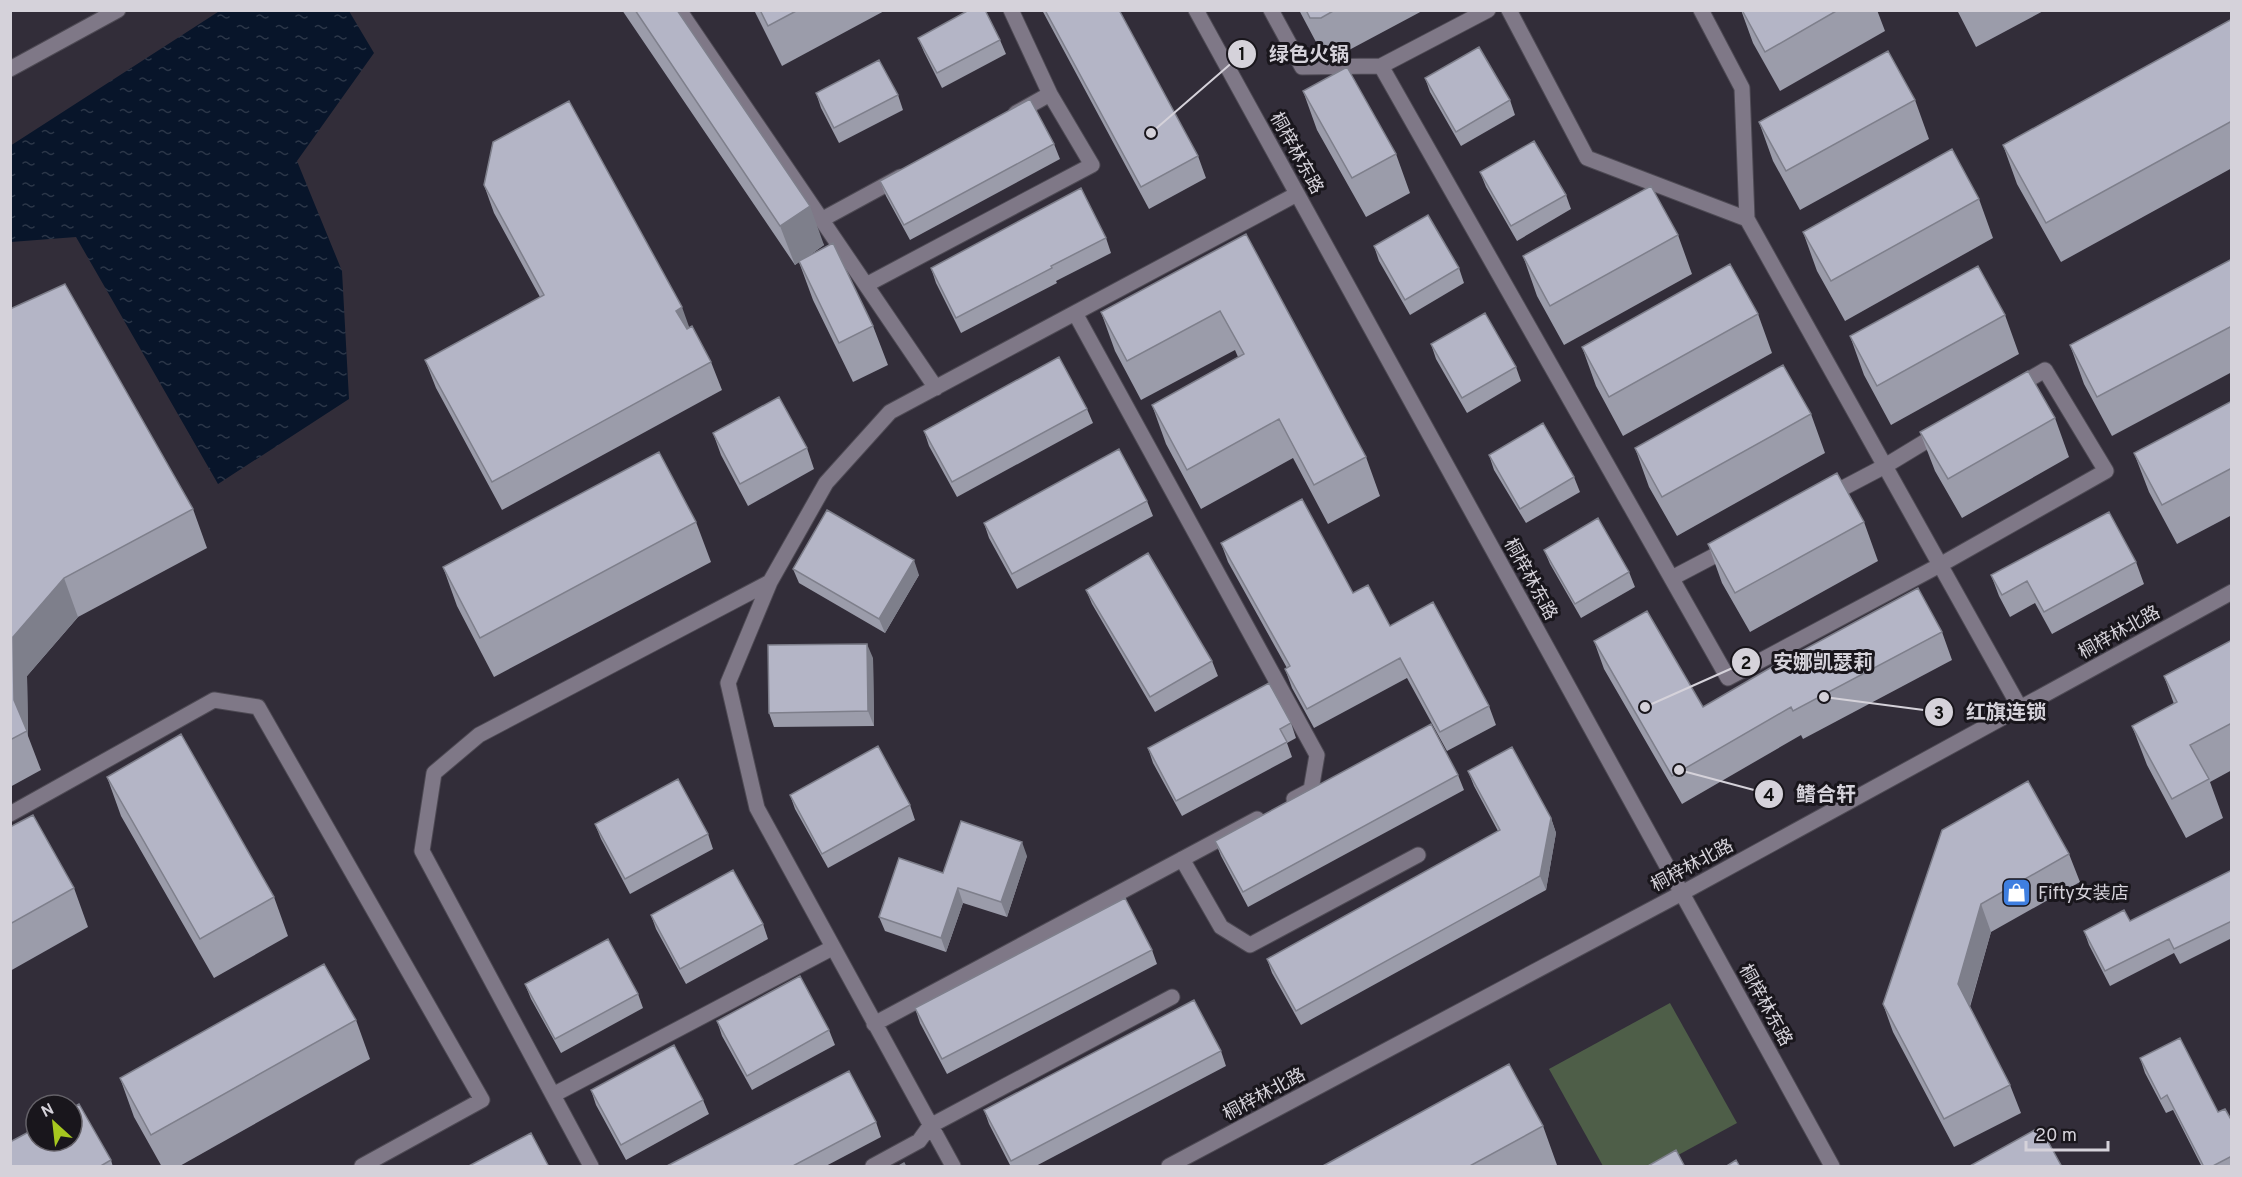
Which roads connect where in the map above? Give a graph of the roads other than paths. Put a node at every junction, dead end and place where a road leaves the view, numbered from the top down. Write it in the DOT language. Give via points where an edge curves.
graph roads {
  1 [pos="118,10"];
  2 [pos="679,10"];
  3 [pos="1011,10"];
  4 [pos="1196,10"];
  5 [pos="1271,10"];
  6 [pos="1488,10"];
  7 [pos="1509,10"];
  8 [pos="1701,10"];
  9 [pos="1381,66"];
  10 [pos="10,69"];
  11 [pos="1050,94"];
  12 [pos="998,123"];
  13 [pos="915,168"];
  14 [pos="1297,194"];
  15 [pos="1747,219"];
  16 [pos="821,220"];
  17 [pos="866,285"];
  18 [pos="1075,313"];
  19 [pos="936,388"];
  20 [pos="2005,394"];
  21 [pos="1955,424"];
  22 [pos="1885,465"];
  23 [pos="1814,503"];
  24 [pos="1743,541"];
  25 [pos="1940,565"];
  26 [pos="1672,578"];
  27 [pos="770,582"];
  28 [pos="2232,592"];
  29 [pos="2020,708"];
  30 [pos="10,814"];
  31 [pos="1418,855"];
  32 [pos="1182,859"];
  33 [pos="1682,893"];
  34 [pos="832,948"];
  35 [pos="1172,997"];
  36 [pos="874,1024"];
  37 [pos="553,1095"];
  38 [pos="930,1126"];
  39 [pos="362,1167"];
  40 [pos="591,1167"];
  41 [pos="873,1167"];
  42 [pos="953,1167"];
  43 [pos="1169,1167"];
  44 [pos="1832,1167"];
  1 -- 10 [label="street"];
  2 -- 16 [label="street"];
  3 -- 11 [label="street"];
  4 -- 14 [label="street, 桐梓林东路"];
  5 -- 9 [label="street" via="1302,67"];
  6 -- 9 [label="street"];
  7 -- 15 [label="street" via="1587,158"];
  8 -- 15 [label="street" via="1742,88"];
  9 -- 26 [label="street"];
  11 -- 12 [label="street"];
  11 -- 17 [label="street" via="1092,165"];
  13 -- 16 [label="street"];
  14 -- 18 [label="street"];
  14 -- 33 [label="street, 桐梓林东路"];
  15 -- 22 [label="street"];
  16 -- 17 [label="street"];
  17 -- 19 [label="street"];
  18 -- 19 [label="street"];
  18 -- 32 [label="street" via="1317,755 1311,790"];
  19 -- 27 [label="street" via="890,412 826,483"];
  20 -- 25 [label="street" via="2045,370 2106,471"];
  21 -- 22 [label="street"];
  22 -- 23 [label="street"];
  22 -- 25 [label="street"];
  24 -- 26 [label="street"];
  25 -- 26 [label="street" via="1728,678"];
  25 -- 29 [label="street"];
  27 -- 34 [label="street" via="728,683 757,808"];
  27 -- 37 [label="street" via="479,735 434,773 422,851"];
  28 -- 29 [label="street, 桐梓林北路"];
  29 -- 33 [label="street, 桐梓林北路"];
  30 -- 39 [label="street" via="214,700 258,707 482,1101"];
  31 -- 32 [label="street" via="1250,945 1221,927"];
  32 -- 36 [label="street"];
  33 -- 43 [label="street, 桐梓林北路"];
  33 -- 44 [label="street, 桐梓林东路"];
  34 -- 36 [label="street"];
  34 -- 37 [label="street"];
  35 -- 38 [label="street"];
  36 -- 38 [label="street"];
  37 -- 40 [label="street"];
  38 -- 41 [label="street" via="919,1141"];
  38 -- 42 [label="street"];
}
